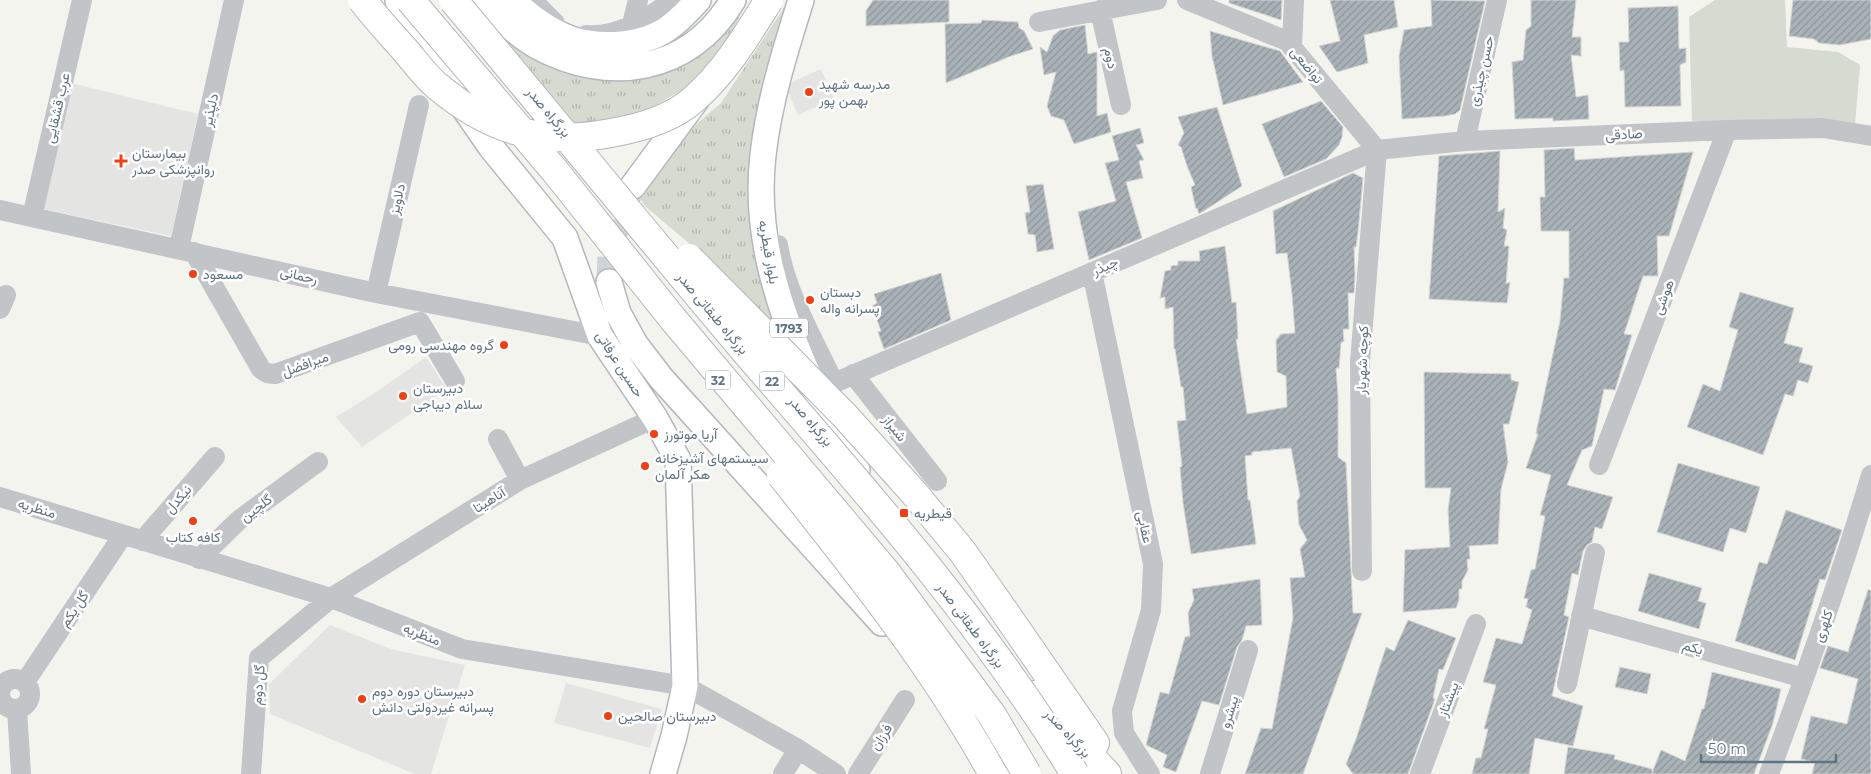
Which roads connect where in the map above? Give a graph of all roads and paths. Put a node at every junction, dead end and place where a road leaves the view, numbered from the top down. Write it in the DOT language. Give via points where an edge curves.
graph roads {
  1 [pos="82,0"];
  2 [pos="234,0"];
  3 [pos="362,0"];
  4 [pos="402,0"];
  5 [pos="454,0"];
  6 [pos="482,0"];
  7 [pos="513,0"];
  8 [pos="532,0"];
  9 [pos="638,0"];
  10 [pos="672,0"];
  11 [pos="698,0"];
  12 [pos="733,0"];
  13 [pos="755,0"];
  14 [pos="769,0"];
  15 [pos="801,0"];
  16 [pos="1157,0"];
  17 [pos="1187,0"];
  18 [pos="1294,0"];
  19 [pos="1497,0"];
  20 [pos="1100,10"];
  21 [pos="1039,22"];
  22 [pos="632,24"];
  23 [pos="1292,46"];
  24 [pos="419,105"];
  25 [pos="1121,105"];
  26 [pos="1727,130"];
  27 [pos="1871,136"];
  28 [pos="1465,142"];
  29 [pos="1377,150"];
  30 [pos="763,155"];
  31 [pos="622,186"];
  32 [pos="0,210"];
  33 [pos="32,217"];
  34 [pos="187,250"];
  35 [pos="1092,272"];
  36 [pos="609,282"];
  37 [pos="376,292"];
  38 [pos="674,319"];
  39 [pos="600,336"];
  40 [pos="853,374"];
  41 [pos="455,381"];
  42 [pos="655,418"];
  43 [pos="498,439"];
  44 [pos="215,457"];
  45 [pos="318,462"];
  46 [pos="1598,465"];
  47 [pos="1871,475"];
  48 [pos="520,480"];
  49 [pos="937,481"];
  50 [pos="867,487"];
  51 [pos="0,497"];
  52 [pos="123,535"];
  53 [pos="142,541"];
  54 [pos="1595,552"];
  55 [pos="199,559"];
  56 [pos="1362,571"];
  57 [pos="331,598"];
  58 [pos="1581,616"];
  59 [pos="1476,624"];
  60 [pos="1248,650"];
  61 [pos="1804,678"];
  62 [pos="1567,684"];
  63 [pos="685,686"];
  64 [pos="8,692"];
  65 [pos="905,700"];
  66 [pos="798,749"];
  67 [pos="22,774"];
  68 [pos="251,774"];
  69 [pos="663,774"];
  70 [pos="783,774"];
  71 [pos="836,774"];
  72 [pos="858,774"];
  73 [pos="993,774"];
  74 [pos="1012,774"];
  75 [pos="1022,774"];
  76 [pos="1027,774"];
  77 [pos="1075,774"];
  78 [pos="1107,774"];
  79 [pos="1115,774"];
  80 [pos="1150,774"];
  81 [pos="1210,774"];
  82 [pos="1420,774"];
  83 [pos="1769,774"];
  1 -- 33 [label="street, عرب قشقایی"];
  2 -- 34 [label="street, دلپذیر"];
  3 -- 14 [label="highway, bridge" via="435,84 459,102 480,116 511,129 547,138 588,137 625,131 674,113 722,72"];
  4 -- 38 [label="highway, 22, bridge" via="555,171"];
  4 -- 39 [label="main road, حسین عرفاتی" via="430,59 480,131 565,238"];
  4 -- 75 [label="highway, 32" via="542,162 669,322 882,575 988,718"];
  5 -- 31 [label="highway, بزرگراه طبقاتی صدر / 22, bridge"];
  5 -- 50 [label="highway, بزرگراه صدر"];
  6 -- 12 [label="main road" via="536,46 570,62 622,69 678,54 703,37"];
  7 -- 11 [label="main road" via="559,34 574,40 617,44 666,30"];
  8 -- 22 [label="street" via="569,32 591,36 618,31"];
  9 -- 22 [label="street"];
  10 -- 22 [label="street" via="658,12"];
  13 -- 31 [label="main road" via="714,77"];
  15 -- 30 [label="main road, بلوار قیطریه / 1793" via="778,74"];
  16 -- 20 [label="street"];
  17 -- 23 [label="street, تواضعی" via="1287,41"];
  18 -- 23 [label="street"];
  19 -- 28 [label="street, حسن چیذری"];
  20 -- 21 [label="street"];
  20 -- 25 [label="street, دوم"];
  23 -- 29 [label="street, تواضعی"];
  24 -- 37 [label="street, دلاویز"];
  26 -- 27 [label="street, صادقی" via="1823,128"];
  26 -- 28 [label="street, صادقی"];
  26 -- 46 [label="street, هوشی"];
  28 -- 29 [label="street, صادقی"];
  29 -- 35 [label="street, چیذر"];
  29 -- 56 [label="street, کوچه شهریار" via="1360,362"];
  30 -- 40 [label="street, چیذر" via="780,260 797,305 834,382"];
  30 -- 50 [label="main road, بلوار قیطریه / 1793" via="764,234 771,274 797,349 825,413"];
  31 -- 77 [label="highway, بزرگراه طبقاتی صدر / 22, bridge" via="682,276 916,550 1021,691"];
  31 -- 79 [label="highway, bridge" via="914,493 962,551 1076,712"];
  32 -- 33 [label="street, رحمانی"];
  33 -- 34 [label="street, رحمانی"];
  34 -- 37 [label="street, رحمانی"];
  34 -- 41 [label="street, میرافضل" via="261,369 267,373 276,374 420,322"];
  35 -- 40 [label="street, چیذر"];
  35 -- 80 [label="street, عقابی" via="1153,564 1151,610 1122,711 1124,732"];
  36 -- 74 [label="main road" via="618,313 635,344 661,378 990,742"];
  37 -- 39 [label="street, رحمانی"];
  38 -- 73 [label="highway, bridge" via="697,369 868,585 968,730"];
  38 -- 76 [label="highway, 22, bridge" via="886,572 992,715"];
  39 -- 42 [label="main road, حسین عرفاتی"];
  40 -- 49 [label="street, شیراز"];
  42 -- 48 [label="street, آناهیتا"];
  42 -- 63 [label="main road, حسین عرفاتی" via="678,460"];
  43 -- 48 [label="street"];
  44 -- 53 [label="street, نیکدل"];
  45 -- 55 [label="street, گلچین" via="239,520"];
  47 -- 61 [label="street, کلهری"];
  48 -- 57 [label="street, آناهیتا"];
  50 -- 78 [label="highway, بزرگراه صدر" via="920,547 1025,687"];
  51 -- 52 [label="street, منظریه"];
  52 -- 53 [label="street, منظریه"];
  52 -- 64 [label="street, گل یکم"];
  53 -- 55 [label="street, منظریه"];
  54 -- 58 [label="street"];
  55 -- 57 [label="street, منظریه"];
  57 -- 63 [label="street, منظریه" via="462,649"];
  57 -- 68 [label="street, گل دوم" via="259,658"];
  58 -- 61 [label="street, یکم"];
  58 -- 62 [label="street"];
  59 -- 82 [label="street, پیشتاز"];
  60 -- 81 [label="street, پیشرو"];
  61 -- 83 [label="street, کلهری"];
  63 -- 66 [label="street, منظریه"];
  63 -- 69 [label="main road, حسین عرفاتی"];
  64 -- 67 [label="street, گل یکم"];
  65 -- 72 [label="street, فرزان"];
  66 -- 70 [label="street"];
  66 -- 71 [label="street, منظریه"];
}
